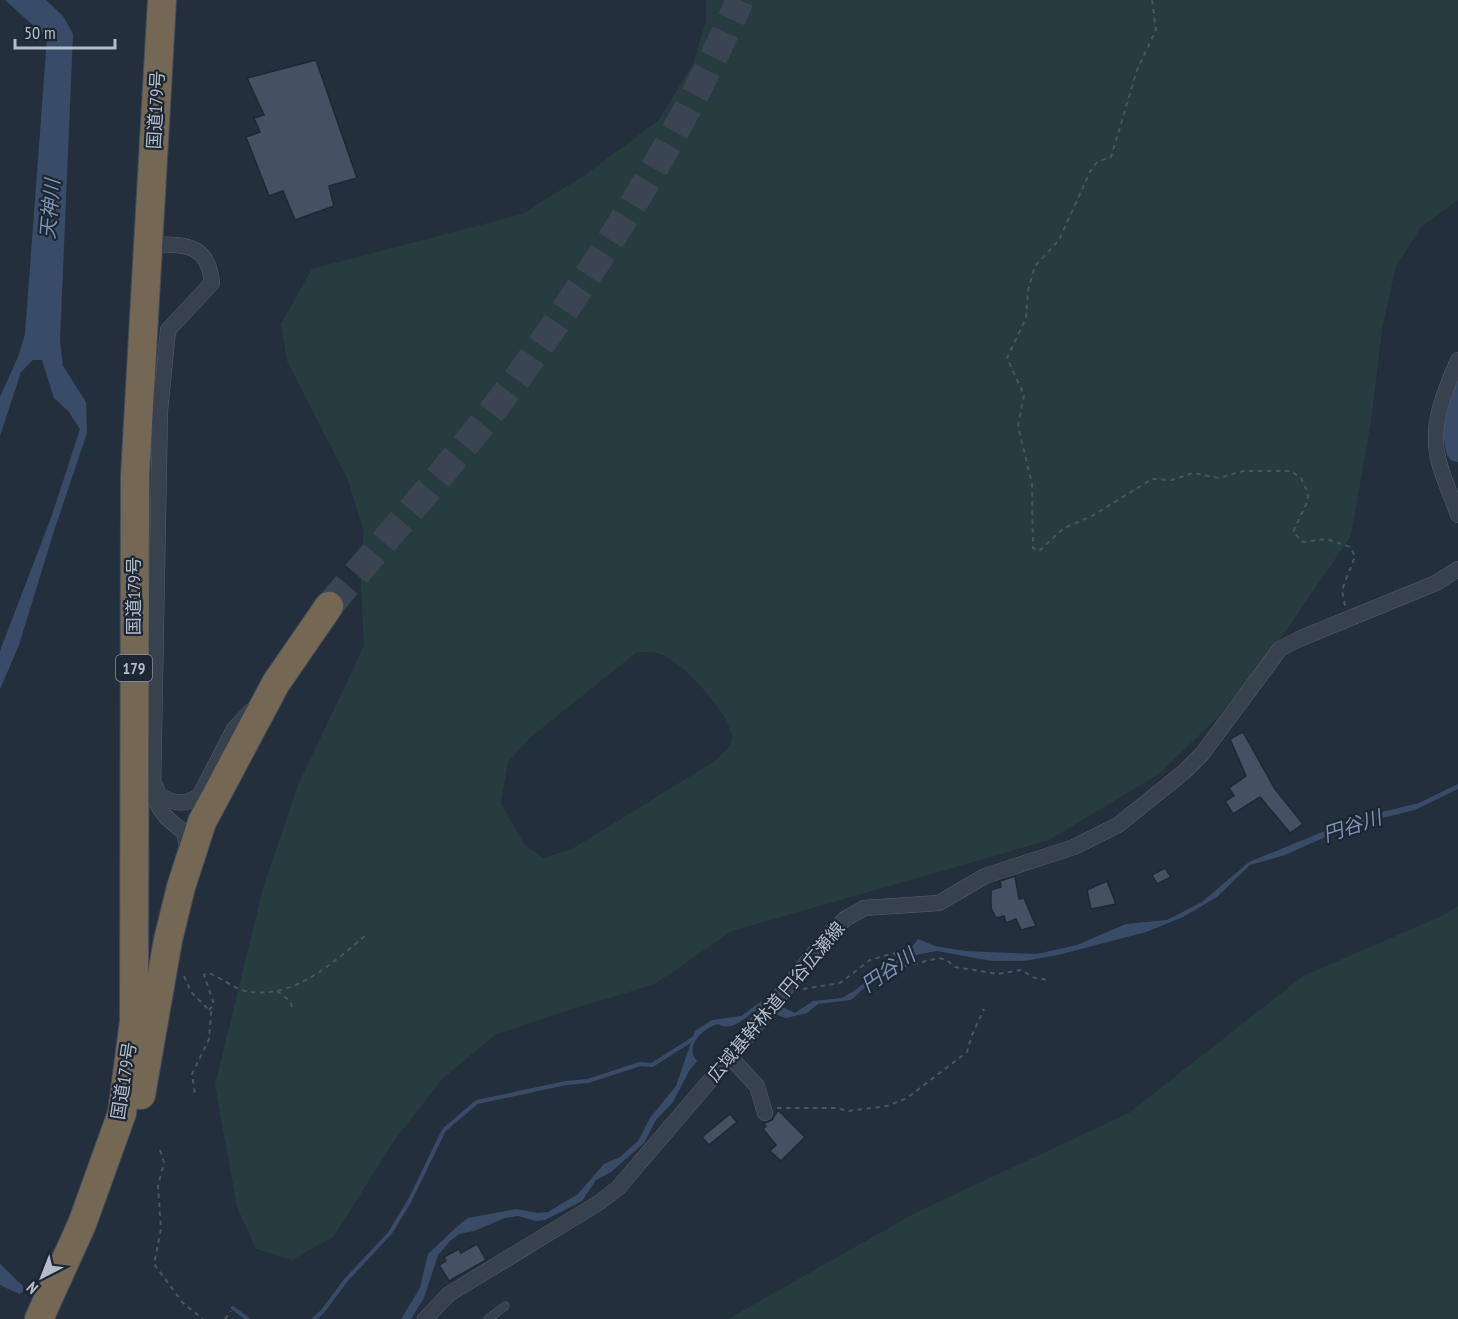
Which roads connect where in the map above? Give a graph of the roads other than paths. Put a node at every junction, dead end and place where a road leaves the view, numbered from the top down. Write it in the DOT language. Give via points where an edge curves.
graph roads {
  1 [pos="162,0"];
  2 [pos="149,244"];
  3 [pos="1458,360"];
  4 [pos="1455,499"];
  5 [pos="1458,515"];
  6 [pos="1458,569"];
  7 [pos="329,606"];
  8 [pos="276,683"];
  9 [pos="153,776"];
  10 [pos="189,858"];
  11 [pos="730,1057"];
  12 [pos="764,1110"];
  13 [pos="505,1306"];
  14 [pos="39,1319"];
  15 [pos="58,1319"];
  16 [pos="425,1319"];
  17 [pos="488,1319"];
  1 -- 2 [label="highway, 国道179号 / 179"];
  2 -- 9 [label="street" via="180,245 202,254 210,265 212,284 168,330 160,411"];
  2 -- 14 [label="highway, 国道179号 / 179" via="135,476 134,1021 122,1113 82,1224"];
  3 -- 4 [label="street" via="1436,428 1438,459"];
  4 -- 5 [label="street"];
  6 -- 11 [label="street, 広域基幹林道 円谷広瀬線" via="1436,583 1280,649 1202,754 1118,825 1074,847 985,876 939,903 864,908 845,919"];
  7 -- 8 [label="highway, 国道179号"];
  8 -- 9 [label="street" via="234,729 200,795 190,802 165,799 159,795"];
  8 -- 10 [label="highway, 国道179号" via="213,801"];
  9 -- 10 [label="street" via="157,806 166,819 184,832"];
  10 -- 15 [label="highway, 国道179号" via="158,987 154,1035 134,1132"];
  11 -- 12 [label="street" via="757,1086"];
  11 -- 16 [label="street, 広域基幹林道 円谷広瀬線" via="618,1188 449,1294"];
  13 -- 17 [label="lane"];
}
